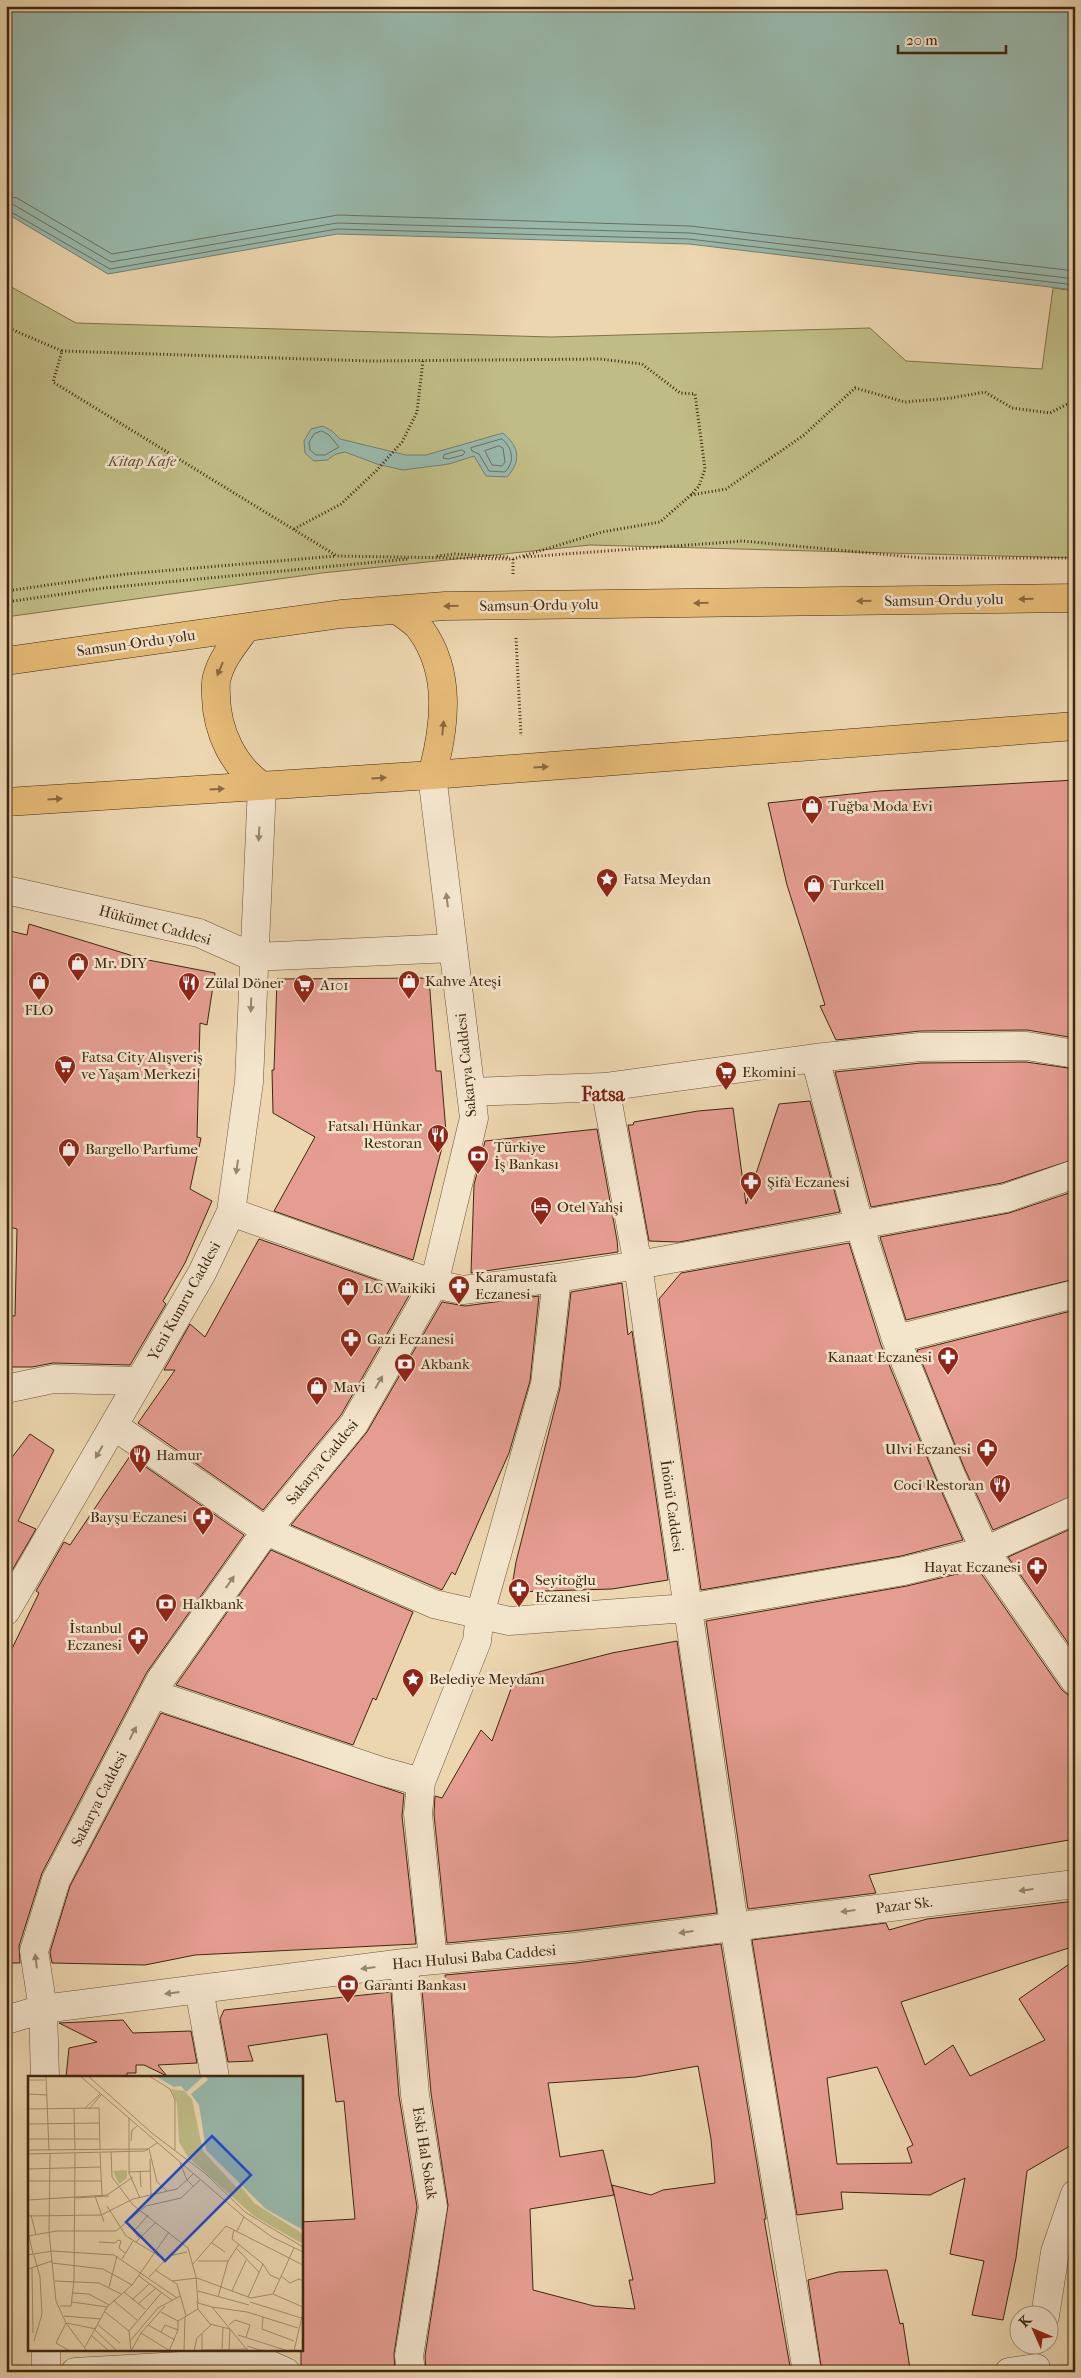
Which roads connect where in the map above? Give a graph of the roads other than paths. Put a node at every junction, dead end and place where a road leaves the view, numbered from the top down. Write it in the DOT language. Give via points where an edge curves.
graph roads {
  1 [pos="1075,598"];
  2 [pos="397,610"];
  3 [pos="246,628"];
  4 [pos="6,661"];
  5 [pos="1075,726"];
  6 [pos="432,775"];
  7 [pos="262,786"];
  8 [pos="6,802"];
  9 [pos="6,890"];
  10 [pos="453,948"];
  11 [pos="253,956"];
  12 [pos="1075,1054"];
  13 [pos="816,1058"];
  14 [pos="605,1087"];
  15 [pos="471,1092"];
  16 [pos="1075,1174"];
  17 [pos="231,1212"];
  18 [pos="859,1224"];
  19 [pos="638,1265"];
  20 [pos="557,1278"];
  21 [pos="434,1284"];
  22 [pos="1075,1294"];
  23 [pos="896,1339"];
  24 [pos="139,1380"];
  25 [pos="6,1389"];
  26 [pos="114,1426"];
  27 [pos="1075,1510"];
  28 [pos="266,1531"];
  29 [pos="985,1551"];
  30 [pos="686,1608"];
  31 [pos="6,1611"];
  32 [pos="480,1614"];
  33 [pos="1075,1681"];
  34 [pos="153,1694"];
  35 [pos="421,1782"];
  36 [pos="1075,1884"];
  37 [pos="734,1926"];
  38 [pos="433,1960"];
  39 [pos="404,1963"];
  40 [pos="199,1989"];
  41 [pos="42,2009"];
  42 [pos="6,2020"];
  43 [pos="45,2076"];
  44 [pos="215,2076"];
  45 [pos="1075,2194"];
  46 [pos="1047,2306"];
  47 [pos="46,2350"];
  48 [pos="234,2357"];
  49 [pos="1037,2362"];
  50 [pos="46,2372"];
  51 [pos="74,2372"];
  52 [pos="286,2372"];
  53 [pos="411,2372"];
  54 [pos="807,2372"];
  55 [pos="1009,2372"];
  1 -- 2 [label="highway, Samsun-Ordu yolu, one-way" via="445,606"];
  2 -- 3 [label="highway, Samsun-Ordu yolu" via="341,614"];
  6 -- 2 [label="highway, one-way" via="442,739 443,690 434,652 420,628"];
  3 -- 4 [label="highway, Samsun-Ordu yolu"];
  3 -- 7 [label="highway, one-way" via="226,654 216,679 216,712 226,744 248,776"];
  6 -- 5 [label="highway, one-way"];
  7 -- 6 [label="highway, one-way"];
  10 -- 6 [label="street, Sakarya Caddesi, one-way"];
  8 -- 7 [label="highway, one-way"];
  7 -- 11 [label="street, Yeni Kumru Caddesi, one-way"];
  9 -- 11 [label="street, Hükümet Caddesi" via="200,933"];
  10 -- 11 [label="street, Hükümet Caddesi"];
  10 -- 15 [label="street, Sakarya Caddesi"];
  11 -- 17 [label="street, Yeni Kumru Caddesi, one-way" via="248,1082"];
  12 -- 13 [label="street" via="1027,1046 920,1047"];
  13 -- 14 [label="street"];
  13 -- 18 [label="street"];
  14 -- 15 [label="street"];
  14 -- 19 [label="street, İnönü Caddesi"];
  15 -- 21 [label="street, Sakarya Caddesi" via="474,1118"];
  16 -- 18 [label="street" via="1006,1198"];
  17 -- 21 [label="street"];
  17 -- 24 [label="street, Yeni Kumru Caddesi" via="202,1273"];
  18 -- 19 [label="street"];
  18 -- 23 [label="street"];
  19 -- 20 [label="street"];
  19 -- 30 [label="street, İnönü Caddesi"];
  20 -- 21 [label="street" via="464,1290"];
  20 -- 32 [label="street" via="545,1384"];
  28 -- 21 [label="street, Sakarya Caddesi, one-way" via="354,1424"];
  22 -- 23 [label="street"];
  23 -- 29 [label="street"];
  24 -- 25 [label="street" via="53,1379"];
  24 -- 26 [label="street, Yeni Kumru Caddesi"];
  26 -- 28 [label="street"];
  26 -- 31 [label="street, Yeni Kumru Caddesi, one-way"];
  27 -- 29 [label="street"];
  28 -- 32 [label="street" via="434,1604"];
  34 -- 28 [label="street, Sakarya Caddesi, one-way"];
  29 -- 30 [label="street" via="904,1571"];
  29 -- 33 [label="street"];
  30 -- 32 [label="street" via="509,1621"];
  30 -- 37 [label="street, İnönü Caddesi"];
  32 -- 35 [label="street" via="477,1640"];
  34 -- 35 [label="street"];
  41 -- 34 [label="street, Sakarya Caddesi, one-way" via="34,1951 56,1880"];
  35 -- 38 [label="street" via="418,1814"];
  36 -- 37 [label="street, Pazar Sk., one-way"];
  37 -- 38 [label="street, Hacı Hulusi Baba Caddesi, one-way" via="574,1948"];
  37 -- 54 [label="street, İnönü Caddesi"];
  38 -- 39 [label="street, Hacı Hulusi Baba Caddesi"];
  39 -- 40 [label="street, Hacı Hulusi Baba Caddesi, one-way"];
  39 -- 53 [label="street, Eski Hal Sokak" via="415,2095 433,2207 410,2356"];
  40 -- 41 [label="street, Hacı Hulusi Baba Caddesi, one-way"];
  40 -- 44 [label="street"];
  41 -- 42 [label="street, Hacı Hulusi Baba Caddesi"];
  41 -- 43 [label="street, Sakarya Caddesi"];
  45 -- 46 [label="street" via="1055,2252"];
  47 -- 50 [label="street"];
  48 -- 51 [label="street"];
  48 -- 52 [label="street" via="268,2364"];
  49 -- 55 [label="street"];
}
